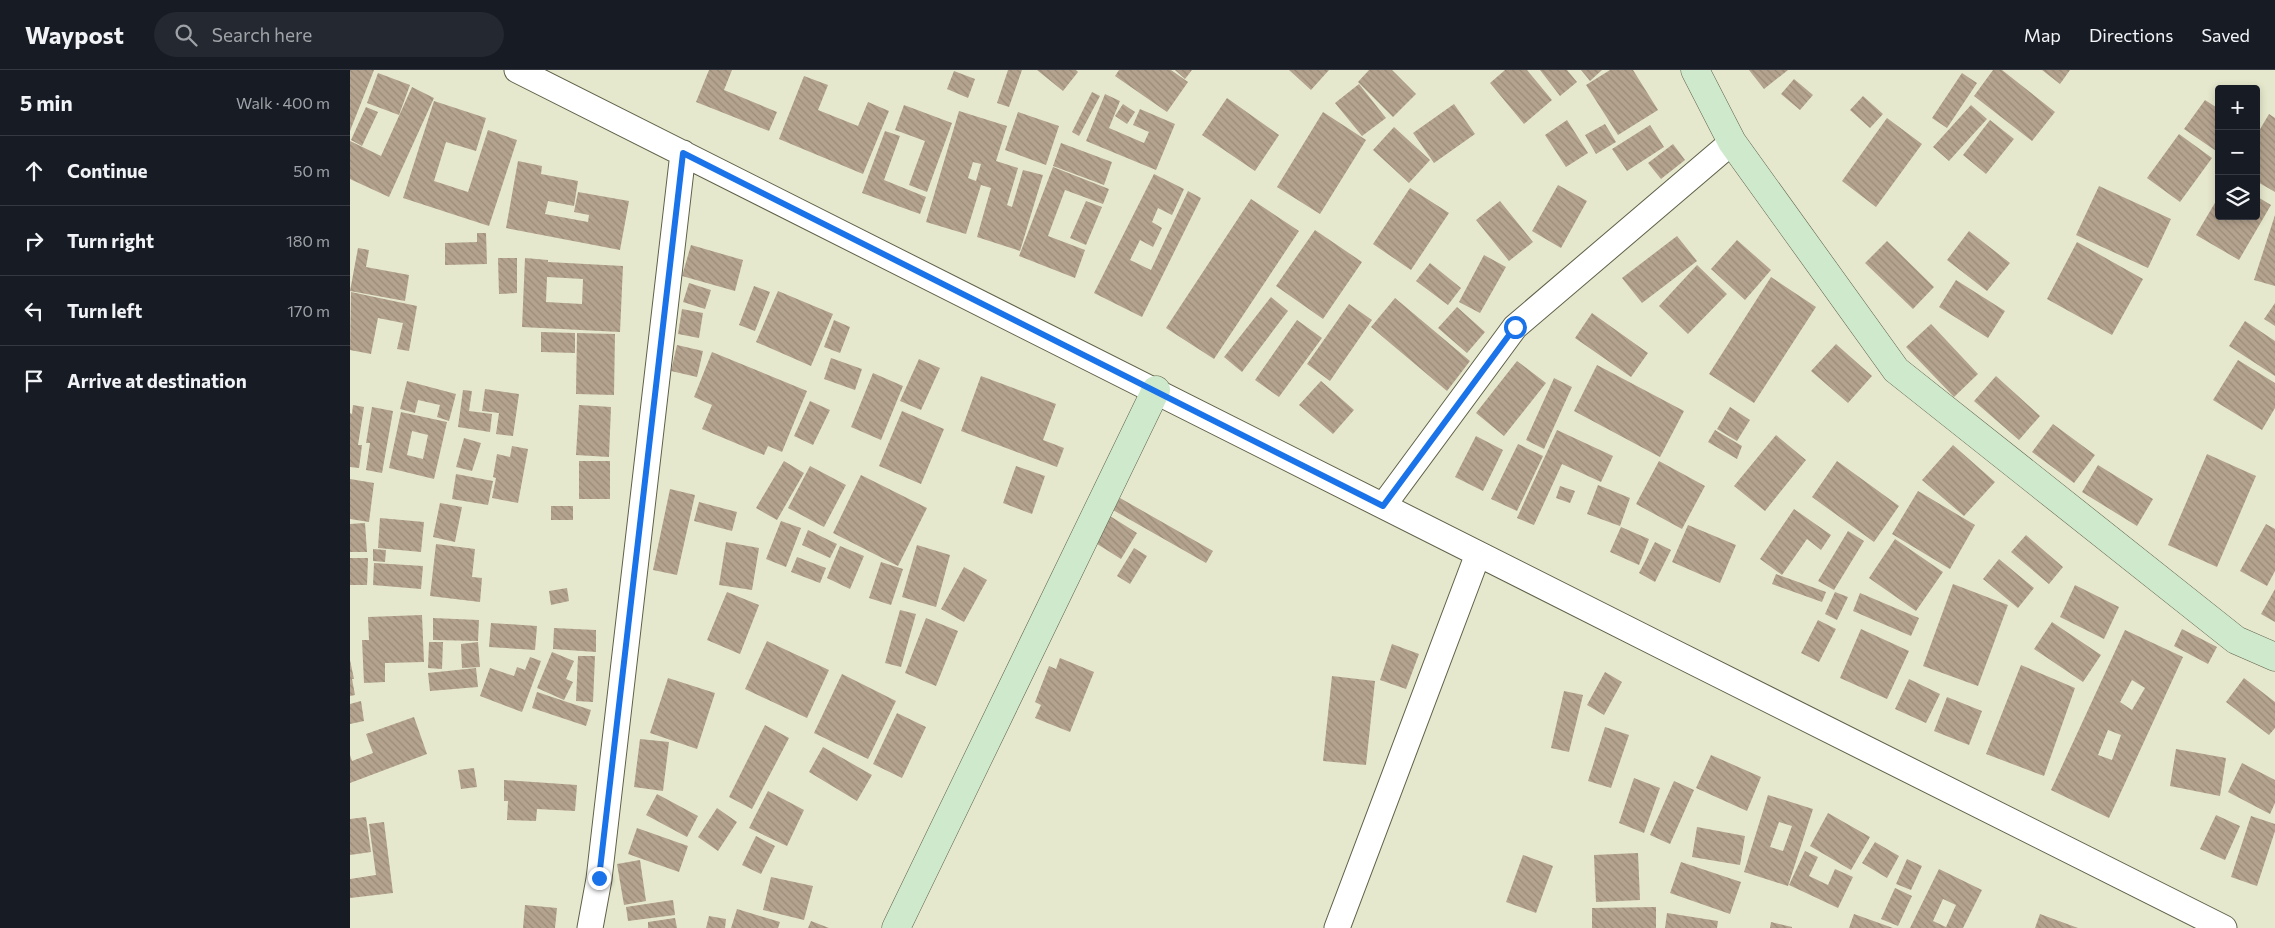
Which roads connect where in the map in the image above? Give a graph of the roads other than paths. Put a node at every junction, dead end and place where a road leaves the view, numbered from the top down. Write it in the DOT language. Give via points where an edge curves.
graph roads {
  1 [pos="518,70"];
  2 [pos="1695,70"];
  3 [pos="1732,142"];
  4 [pos="683,153"];
  5 [pos="1156,390"];
  6 [pos="1383,506"];
  7 [pos="1478,554"];
  8 [pos="2275,657"];
  9 [pos="590,928"];
  10 [pos="896,928"];
  11 [pos="1336,928"];
  12 [pos="2224,928"];
  1 -- 4 [label="street"];
  2 -- 3 [label="street"];
  3 -- 6 [label="street" via="1515,327"];
  3 -- 8 [label="street" via="1896,370 2236,640"];
  4 -- 5 [label="street"];
  4 -- 9 [label="street" via="599,878"];
  5 -- 6 [label="street"];
  5 -- 10 [label="street"];
  6 -- 7 [label="street"];
  7 -- 11 [label="street"];
  7 -- 12 [label="street"];
}
